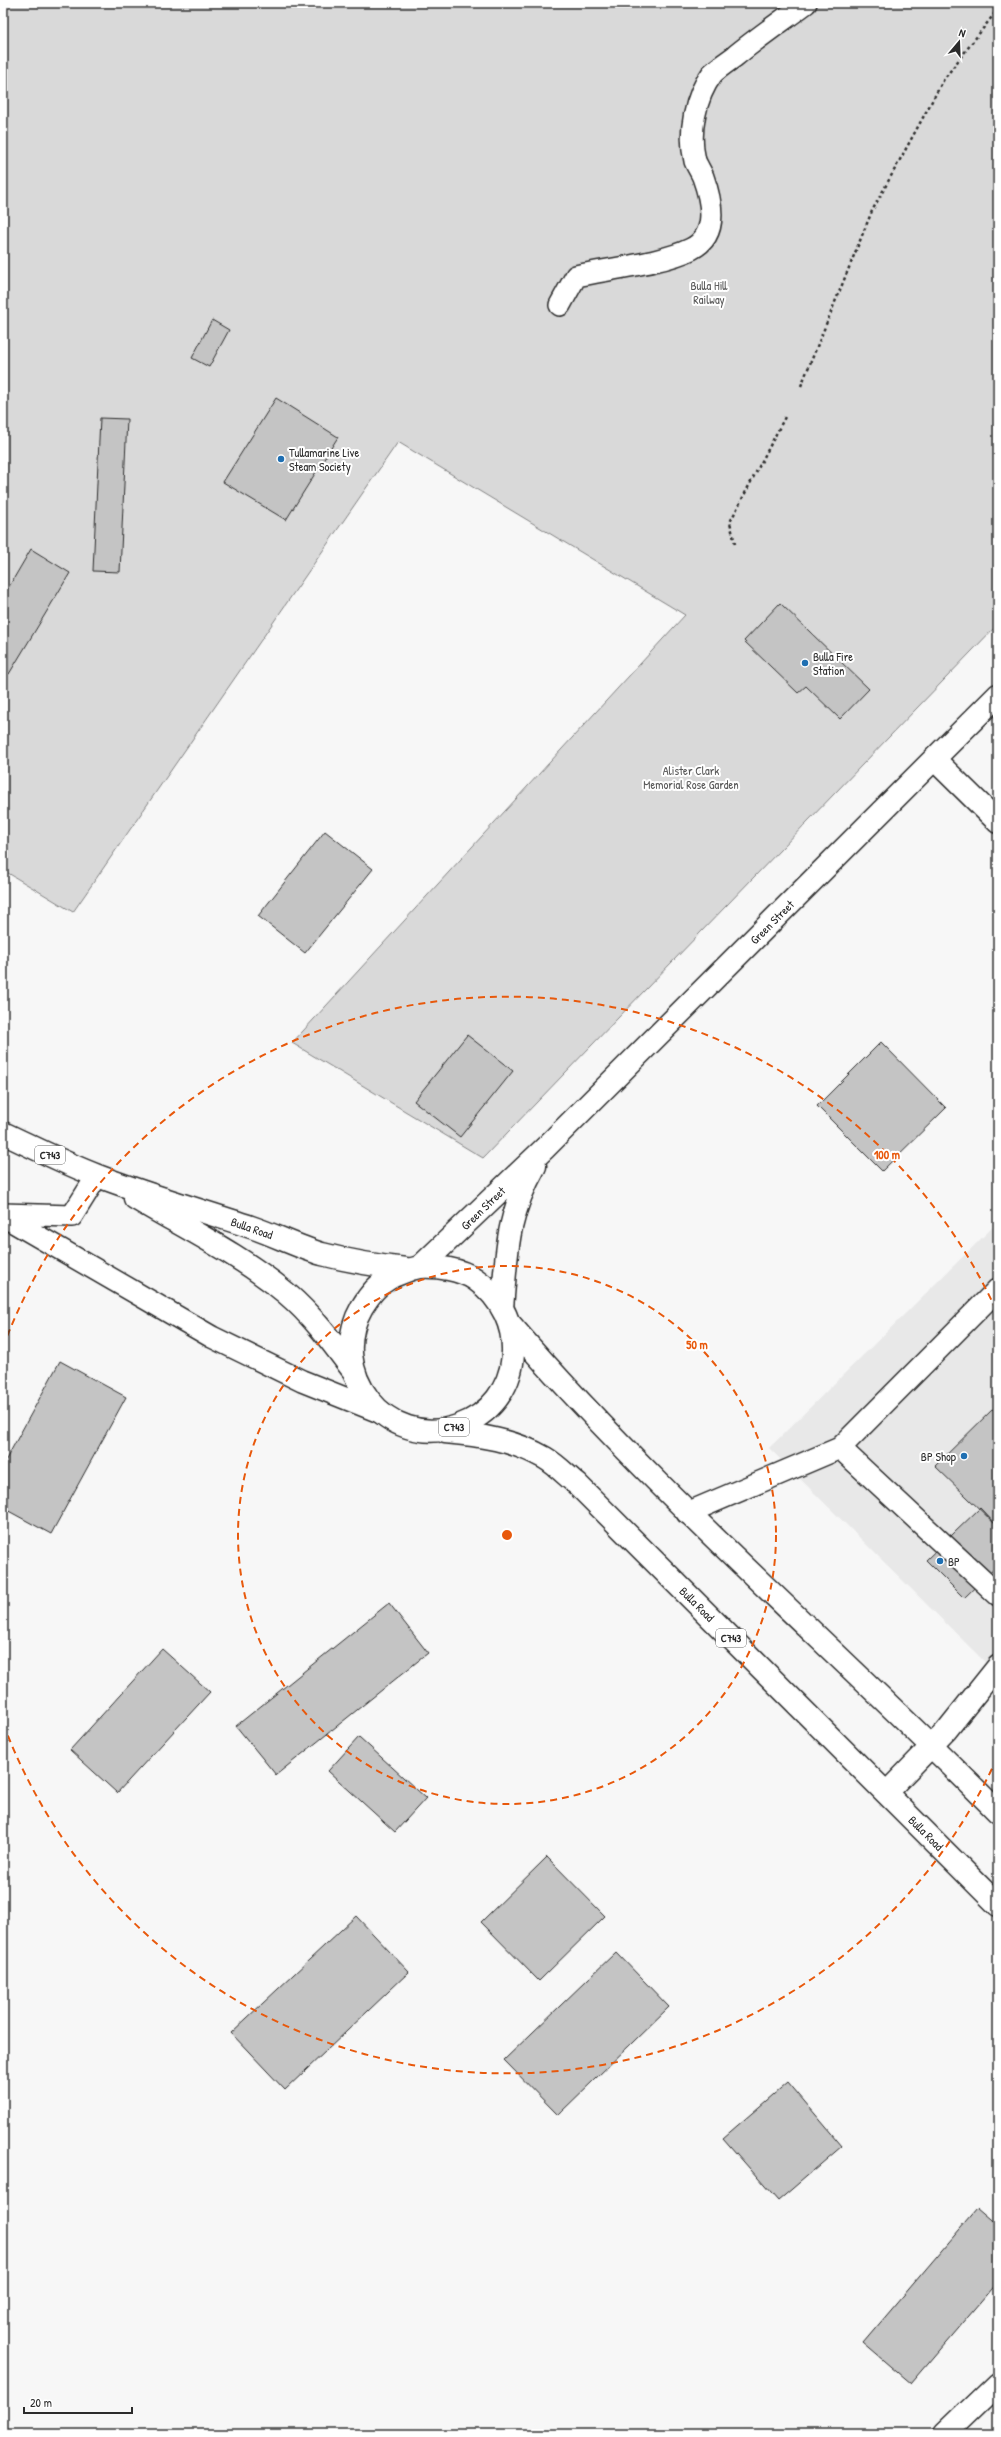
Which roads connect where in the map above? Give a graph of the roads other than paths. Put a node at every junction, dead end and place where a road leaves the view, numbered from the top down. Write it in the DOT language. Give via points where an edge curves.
graph roads {
  1 [pos="806,3"];
  2 [pos="560,305"];
  3 [pos="998,695"];
  4 [pos="935,760"];
  5 [pos="998,822"];
  6 [pos="3,1134"];
  7 [pos="545,1148"];
  8 [pos="97,1176"];
  9 [pos="3,1215"];
  10 [pos="415,1268"];
  11 [pos="998,1289"];
  12 [pos="506,1316"];
  13 [pos="352,1369"];
  14 [pos="382,1413"];
  15 [pos="431,1430"];
  16 [pos="840,1448"];
  17 [pos="687,1513"];
  18 [pos="998,1595"];
  19 [pos="998,1666"];
  20 [pos="932,1746"];
  21 [pos="886,1793"];
  22 [pos="998,1812"];
  23 [pos="998,1905"];
  24 [pos="998,2383"];
  25 [pos="945,2434"];
  1 -- 2 [label="lane" via="713,74 700,99 693,122 692,138 695,161 703,178 711,213 711,226 704,240 690,249 669,256 576,276"];
  3 -- 4 [label="main road, Green Street"];
  4 -- 5 [label="main road"];
  4 -- 7 [label="main road, Green Street"];
  6 -- 8 [label="main road, Bulla Road / C743"];
  7 -- 10 [label="main road, Green Street"];
  7 -- 12 [label="main road, Green Street" via="524,1185 513,1212 508,1238"];
  8 -- 9 [label="lane" via="72,1216"];
  8 -- 10 [label="main road, Bulla Road / C743" via="266,1232 319,1253 355,1262"];
  8 -- 13 [label="main road, Bulla Road / C743" via="232,1255 286,1293 323,1330"];
  9 -- 14 [label="lane" via="212,1337 302,1381"];
  10 -- 12 [label="main road, C743" via="448,1268 473,1278 494,1296"];
  10 -- 13 [label="main road, C743" via="386,1280 368,1297 355,1319 350,1344"];
  11 -- 16 [label="lane"];
  12 -- 15 [label="main road, C743" via="514,1345 511,1371 500,1395 481,1414 464,1423"];
  12 -- 17 [label="main road, C743" via="599,1423"];
  13 -- 14 [label="main road, C743" via="364,1394"];
  14 -- 15 [label="main road, C743" via="405,1426"];
  15 -- 21 [label="main road, Bulla Road / C743" via="485,1435 520,1446 546,1458 578,1485"];
  16 -- 17 [label="lane"];
  16 -- 18 [label="lane"];
  17 -- 20 [label="main road, C743"];
  19 -- 20 [label="lane"];
  20 -- 21 [label="lane"];
  20 -- 22 [label="main road, C743"];
  21 -- 23 [label="main road, Bulla Road / C743"];
  24 -- 25 [label="main road"];
}
